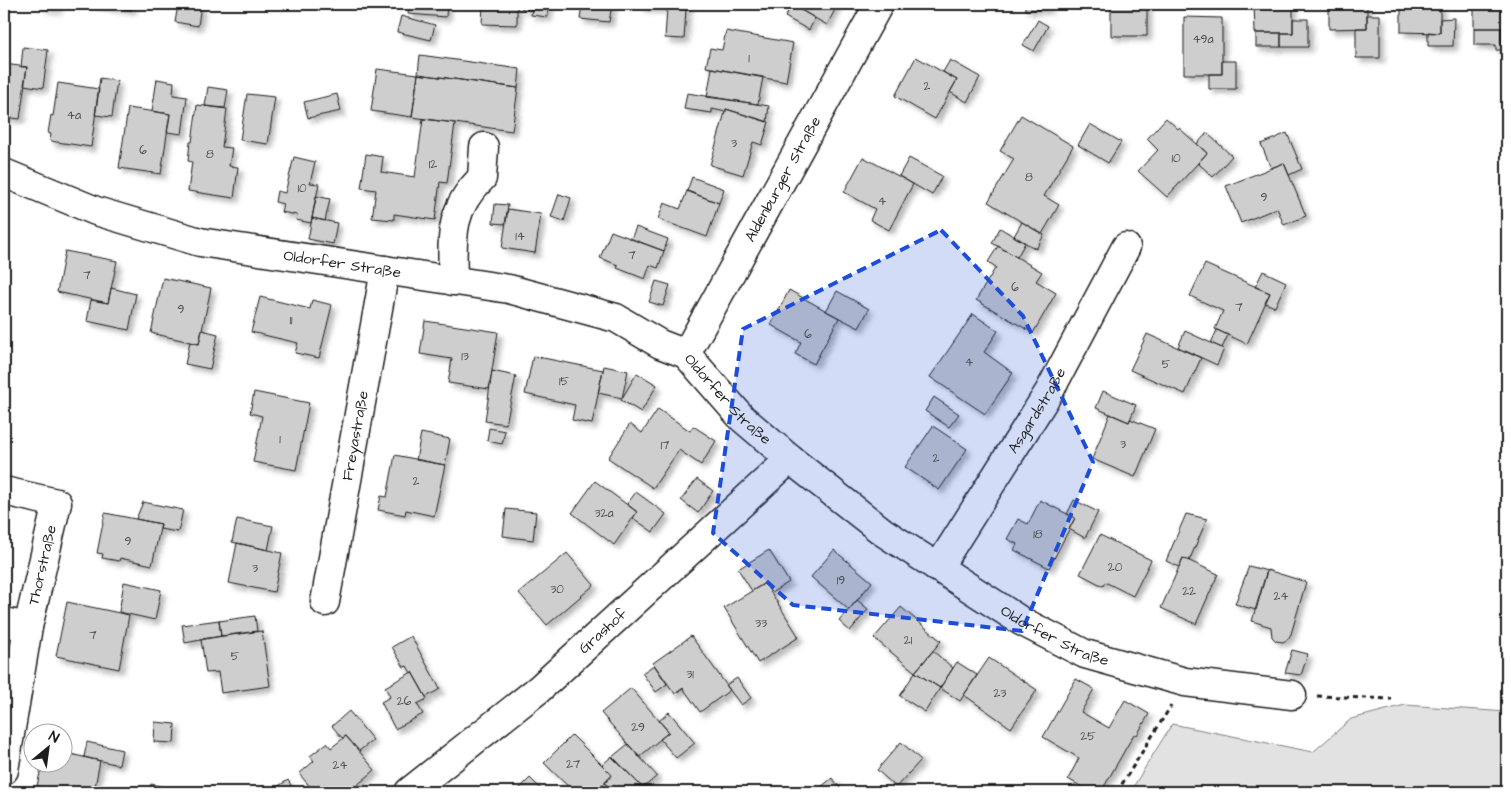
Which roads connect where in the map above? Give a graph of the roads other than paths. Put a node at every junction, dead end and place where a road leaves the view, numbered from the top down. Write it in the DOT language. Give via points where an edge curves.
graph roads {
  1 [pos="880,4"];
  2 [pos="484,147"];
  3 [pos="4,173"];
  4 [pos="1126,247"];
  5 [pos="385,270"];
  6 [pos="453,281"];
  7 [pos="686,354"];
  8 [pos="790,459"];
  9 [pos="4,491"];
  10 [pos="938,568"];
  11 [pos="325,602"];
  12 [pos="16,624"];
  13 [pos="1292,695"];
  14 [pos="4,770"];
  15 [pos="409,792"];
  1 -- 7 [label="street, Aldenburger Straße"];
  2 -- 6 [label="street" via="482,178 458,209 452,239"];
  3 -- 5 [label="street, Oldorfer Straße" via="96,211 200,242"];
  4 -- 10 [label="street, Asgardstraße" via="1049,392"];
  5 -- 6 [label="street, Oldorfer Straße"];
  5 -- 11 [label="street, Freyastraße"];
  6 -- 7 [label="street, Oldorfer Straße" via="508,290 616,318 660,344"];
  7 -- 8 [label="street, Oldorfer Straße" via="742,418"];
  8 -- 10 [label="street, Oldorfer Straße" via="883,532"];
  8 -- 15 [label="street, Grashof" via="539,689"];
  9 -- 12 [label="street, Thorstraße" via="56,503"];
  10 -- 13 [label="street, Oldorfer Straße" via="1021,621 1085,654 1185,682"];
  12 -- 14 [label="street, Thorstraße"];
}
